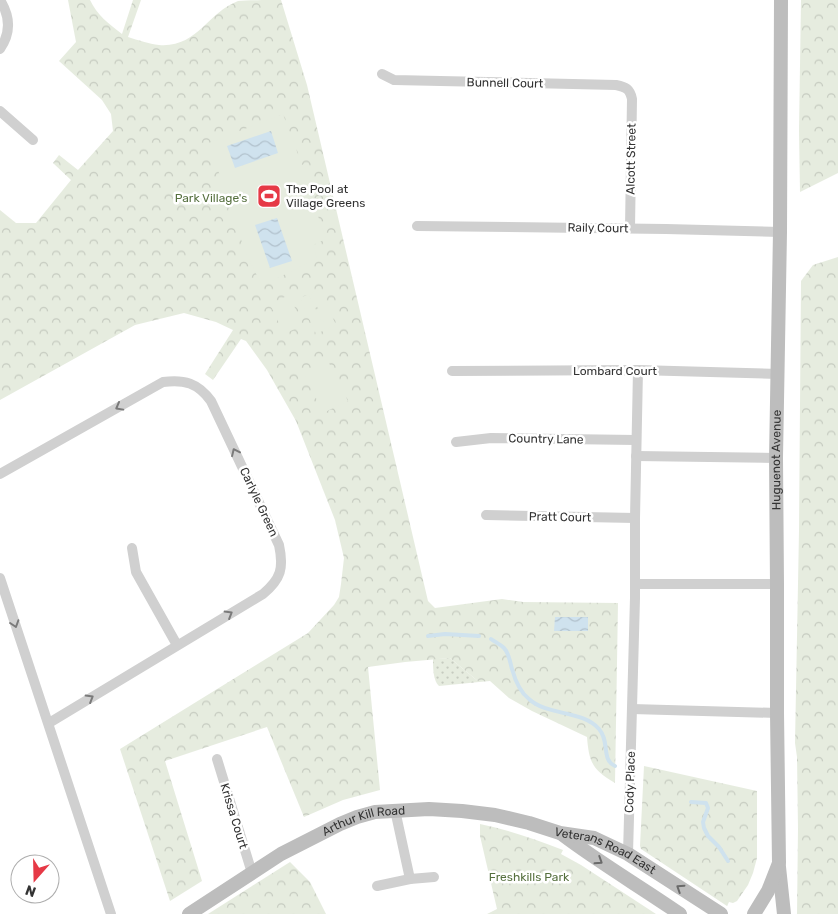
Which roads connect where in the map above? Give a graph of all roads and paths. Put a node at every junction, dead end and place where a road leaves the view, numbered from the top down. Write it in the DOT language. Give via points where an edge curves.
graph roads {
  1 [pos="0,0"];
  2 [pos="781,0"];
  3 [pos="0,48"];
  4 [pos="382,74"];
  5 [pos="629,90"];
  6 [pos="0,111"];
  7 [pos="33,140"];
  8 [pos="417,226"];
  9 [pos="630,228"];
  10 [pos="780,232"];
  11 [pos="638,370"];
  12 [pos="452,371"];
  13 [pos="778,374"];
  14 [pos="636,440"];
  15 [pos="456,442"];
  16 [pos="636,456"];
  17 [pos="776,458"];
  18 [pos="0,474"];
  19 [pos="486,515"];
  20 [pos="634,518"];
  21 [pos="132,548"];
  22 [pos="0,578"];
  23 [pos="635,584"];
  24 [pos="777,584"];
  25 [pos="177,645"];
  26 [pos="632,709"];
  27 [pos="776,713"];
  28 [pos="49,723"];
  29 [pos="217,759"];
  30 [pos="395,810"];
  31 [pos="560,832"];
  32 [pos="628,854"];
  33 [pos="779,863"];
  34 [pos="252,873"];
  35 [pos="434,877"];
  36 [pos="410,879"];
  37 [pos="376,886"];
  38 [pos="111,914"];
  39 [pos="189,914"];
  40 [pos="680,914"];
  41 [pos="721,914"];
  42 [pos="754,914"];
  43 [pos="784,914"];
  1 -- 3 [label="street" via="6,9 8,33"];
  2 -- 10 [label="street, Huguenot Avenue"];
  4 -- 5 [label="street, Bunnell Court" via="394,80 616,85"];
  5 -- 9 [label="street, Alcott Street" via="632,99"];
  6 -- 7 [label="street"];
  8 -- 9 [label="street, Raily Court"];
  9 -- 10 [label="street, Raily Court"];
  10 -- 13 [label="street, Huguenot Avenue"];
  11 -- 12 [label="street, Lombard Court"];
  11 -- 13 [label="street, Lombard Court"];
  11 -- 14 [label="street, Cody Place"];
  13 -- 17 [label="street, Huguenot Avenue"];
  14 -- 15 [label="street, Country Lane" via="491,438"];
  14 -- 16 [label="street, Cody Place"];
  16 -- 17 [label="street"];
  16 -- 20 [label="street, Cody Place"];
  17 -- 24 [label="street, Huguenot Avenue"];
  25 -- 18 [label="street, Carlyle Green, one-way" via="263,594 278,578 282,567 279,545 205,392 183,381 163,382"];
  19 -- 20 [label="street, Pratt Court"];
  20 -- 23 [label="street, Cody Place"];
  21 -- 25 [label="street" via="136,572"];
  22 -- 28 [label="street, one-way"];
  23 -- 24 [label="street"];
  23 -- 26 [label="street, Cody Place"];
  24 -- 27 [label="street, Huguenot Avenue"];
  28 -- 25 [label="street, Carlyle Green, one-way"];
  26 -- 27 [label="street"];
  26 -- 32 [label="street, Cody Place"];
  27 -- 33 [label="street, Huguenot Avenue"];
  28 -- 38 [label="street"];
  29 -- 34 [label="street, Krissa Court"];
  30 -- 31 [label="street, Arthur Kill Road" via="462,811 504,817"];
  30 -- 34 [label="street, Arthur Kill Road" via="375,812 340,824"];
  30 -- 36 [label="street"];
  31 -- 32 [label="street, Veterans Road East" via="594,838"];
  31 -- 40 [label="street, Veterans Road East, one-way"];
  41 -- 32 [label="street, Veterans Road East, one-way"];
  33 -- 42 [label="street, Huguenot Avenue"];
  33 -- 43 [label="street"];
  34 -- 39 [label="street, Arthur Kill Road"];
  35 -- 36 [label="street"];
  36 -- 37 [label="street"];
}
